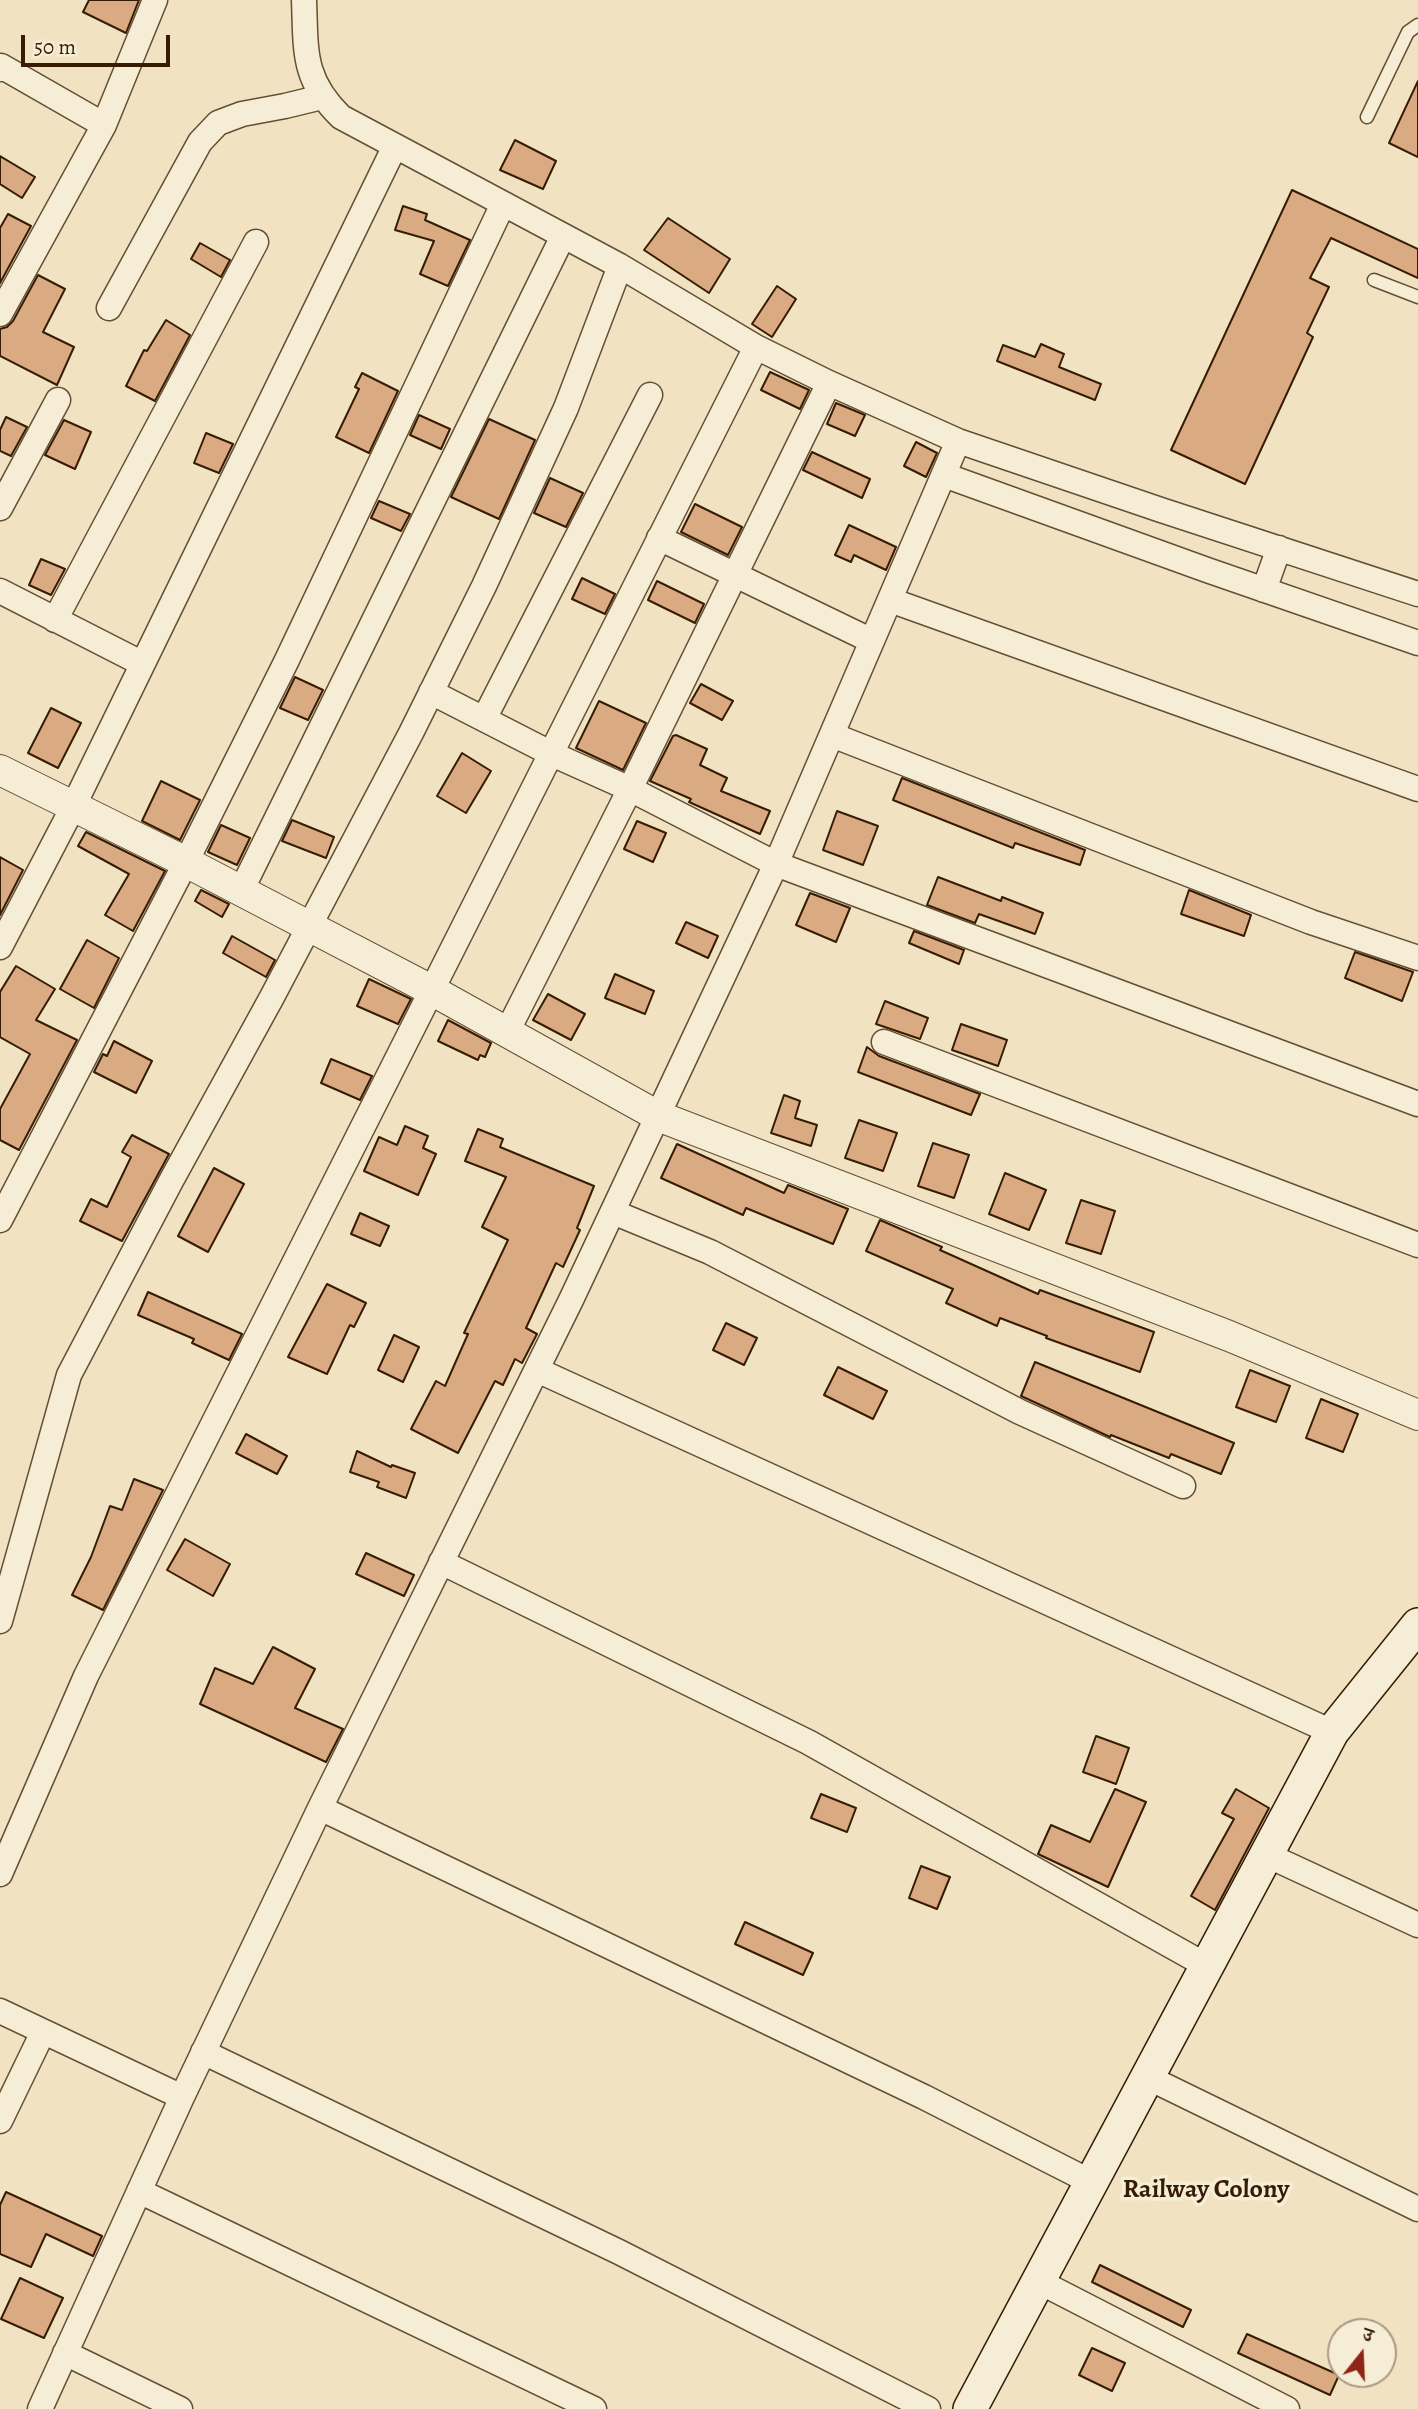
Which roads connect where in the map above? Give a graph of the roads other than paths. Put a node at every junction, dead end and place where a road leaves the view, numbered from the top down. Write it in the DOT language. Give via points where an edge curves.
graph roads {
  1 [pos="155,0"];
  2 [pos="304,0"];
  3 [pos="1418,25"];
  4 [pos="0,67"];
  5 [pos="322,97"];
  6 [pos="1367,117"];
  7 [pos="104,125"];
  8 [pos="396,146"];
  9 [pos="503,204"];
  10 [pos="563,236"];
  11 [pos="256,242"];
  12 [pos="620,266"];
  13 [pos="1374,279"];
  14 [pos="1418,297"];
  15 [pos="109,307"];
  16 [pos="0,314"];
  17 [pos="756,347"];
  18 [pos="829,383"];
  19 [pos="650,395"];
  20 [pos="58,400"];
  21 [pos="958,441"];
  22 [pos="944,475"];
  23 [pos="0,509"];
  24 [pos="659,538"];
  25 [pos="1279,548"];
  26 [pos="733,576"];
  27 [pos="1264,590"];
  28 [pos="0,591"];
  29 [pos="1418,594"];
  30 [pos="890,600"];
  31 [pos="55,620"];
  32 [pos="872,641"];
  33 [pos="1418,643"];
  34 [pos="141,663"];
  35 [pos="431,692"];
  36 [pos="484,719"];
  37 [pos="832,736"];
  38 [pos="552,754"];
  39 [pos="0,770"];
  40 [pos="630,789"];
  41 [pos="1418,789"];
  42 [pos="73,807"];
  43 [pos="186,862"];
  44 [pos="776,864"];
  45 [pos="241,891"];
  46 [pos="309,927"];
  47 [pos="0,947"];
  48 [pos="1418,958"];
  49 [pos="433,991"];
  50 [pos="507,1032"];
  51 [pos="884,1042"];
  52 [pos="1418,1104"];
  53 [pos="658,1115"];
  54 [pos="612,1212"];
  55 [pos="0,1220"];
  56 [pos="1418,1245"];
  57 [pos="537,1370"];
  58 [pos="1418,1415"];
  59 [pos="1183,1486"];
  60 [pos="441,1562"];
  61 [pos="0,1621"];
  62 [pos="1418,1625"];
  63 [pos="1332,1732"];
  64 [pos="320,1808"];
  65 [pos="1267,1855"];
  66 [pos="0,1874"];
  67 [pos="1418,1925"];
  68 [pos="1207,1966"];
  69 [pos="0,2011"];
  70 [pos="43,2032"];
  71 [pos="203,2052"];
  72 [pos="1147,2077"];
  73 [pos="182,2098"];
  74 [pos="0,2121"];
  75 [pos="1091,2182"];
  76 [pos="139,2191"];
  77 [pos="1418,2209"];
  78 [pos="1038,2281"];
  79 [pos="65,2353"];
  80 [pos="40,2409"];
  81 [pos="180,2409"];
  82 [pos="594,2409"];
  83 [pos="928,2409"];
  84 [pos="970,2409"];
  85 [pos="1287,2409"];
  1 -- 7 [label="street"];
  2 -- 5 [label="street" via="307,61"];
  3 -- 6 [label="lane" via="1408,32"];
  4 -- 7 [label="street"];
  5 -- 8 [label="street" via="341,117"];
  5 -- 15 [label="street" via="218,123 200,142"];
  7 -- 16 [label="street"];
  8 -- 9 [label="street"];
  8 -- 34 [label="street"];
  9 -- 10 [label="street"];
  9 -- 43 [label="street"];
  10 -- 12 [label="street"];
  10 -- 45 [label="street"];
  11 -- 31 [label="street"];
  12 -- 17 [label="street"];
  12 -- 35 [label="street" via="566,408"];
  13 -- 14 [label="lane"];
  17 -- 18 [label="street"];
  17 -- 24 [label="street"];
  18 -- 21 [label="street"];
  18 -- 26 [label="street"];
  19 -- 36 [label="street"];
  20 -- 23 [label="street"];
  21 -- 22 [label="street"];
  21 -- 25 [label="street"];
  22 -- 27 [label="street"];
  22 -- 30 [label="street"];
  24 -- 26 [label="street"];
  24 -- 38 [label="street"];
  25 -- 27 [label="street"];
  25 -- 29 [label="street"];
  26 -- 32 [label="street"];
  26 -- 40 [label="street"];
  27 -- 33 [label="street"];
  28 -- 31 [label="street"];
  30 -- 32 [label="street"];
  30 -- 41 [label="street"];
  31 -- 34 [label="street"];
  32 -- 37 [label="street"];
  34 -- 42 [label="street"];
  35 -- 36 [label="street"];
  35 -- 46 [label="street"];
  36 -- 38 [label="street"];
  37 -- 44 [label="street"];
  37 -- 48 [label="street" via="1311,922"];
  38 -- 40 [label="street"];
  38 -- 49 [label="street"];
  39 -- 42 [label="street"];
  40 -- 44 [label="street"];
  40 -- 50 [label="street"];
  42 -- 43 [label="street"];
  42 -- 47 [label="street"];
  43 -- 45 [label="street"];
  43 -- 55 [label="street"];
  44 -- 52 [label="street"];
  44 -- 53 [label="street"];
  45 -- 46 [label="street"];
  46 -- 49 [label="street"];
  46 -- 61 [label="street" via="69,1375"];
  49 -- 50 [label="street"];
  49 -- 66 [label="street" via="86,1676"];
  50 -- 53 [label="street"];
  51 -- 56 [label="street"];
  53 -- 54 [label="street"];
  53 -- 58 [label="street" via="1229,1336"];
  54 -- 57 [label="street"];
  54 -- 59 [label="street" via="710,1252 1020,1412"];
  57 -- 60 [label="street"];
  57 -- 63 [label="street"];
  60 -- 64 [label="street"];
  60 -- 68 [label="street" via="808,1742"];
  62 -- 63 [label="main road"];
  63 -- 65 [label="main road"];
  64 -- 71 [label="street"];
  64 -- 75 [label="street" via="912,2091"];
  65 -- 67 [label="street"];
  65 -- 68 [label="main road"];
  68 -- 72 [label="main road"];
  69 -- 70 [label="street"];
  70 -- 73 [label="street"];
  70 -- 74 [label="street"];
  71 -- 73 [label="street"];
  71 -- 83 [label="street" via="619,2252"];
  72 -- 75 [label="main road"];
  72 -- 77 [label="street"];
  73 -- 76 [label="street"];
  75 -- 78 [label="main road"];
  76 -- 79 [label="street"];
  76 -- 82 [label="street"];
  78 -- 84 [label="main road"];
  78 -- 85 [label="street"];
  79 -- 80 [label="street"];
  79 -- 81 [label="street"];
}
